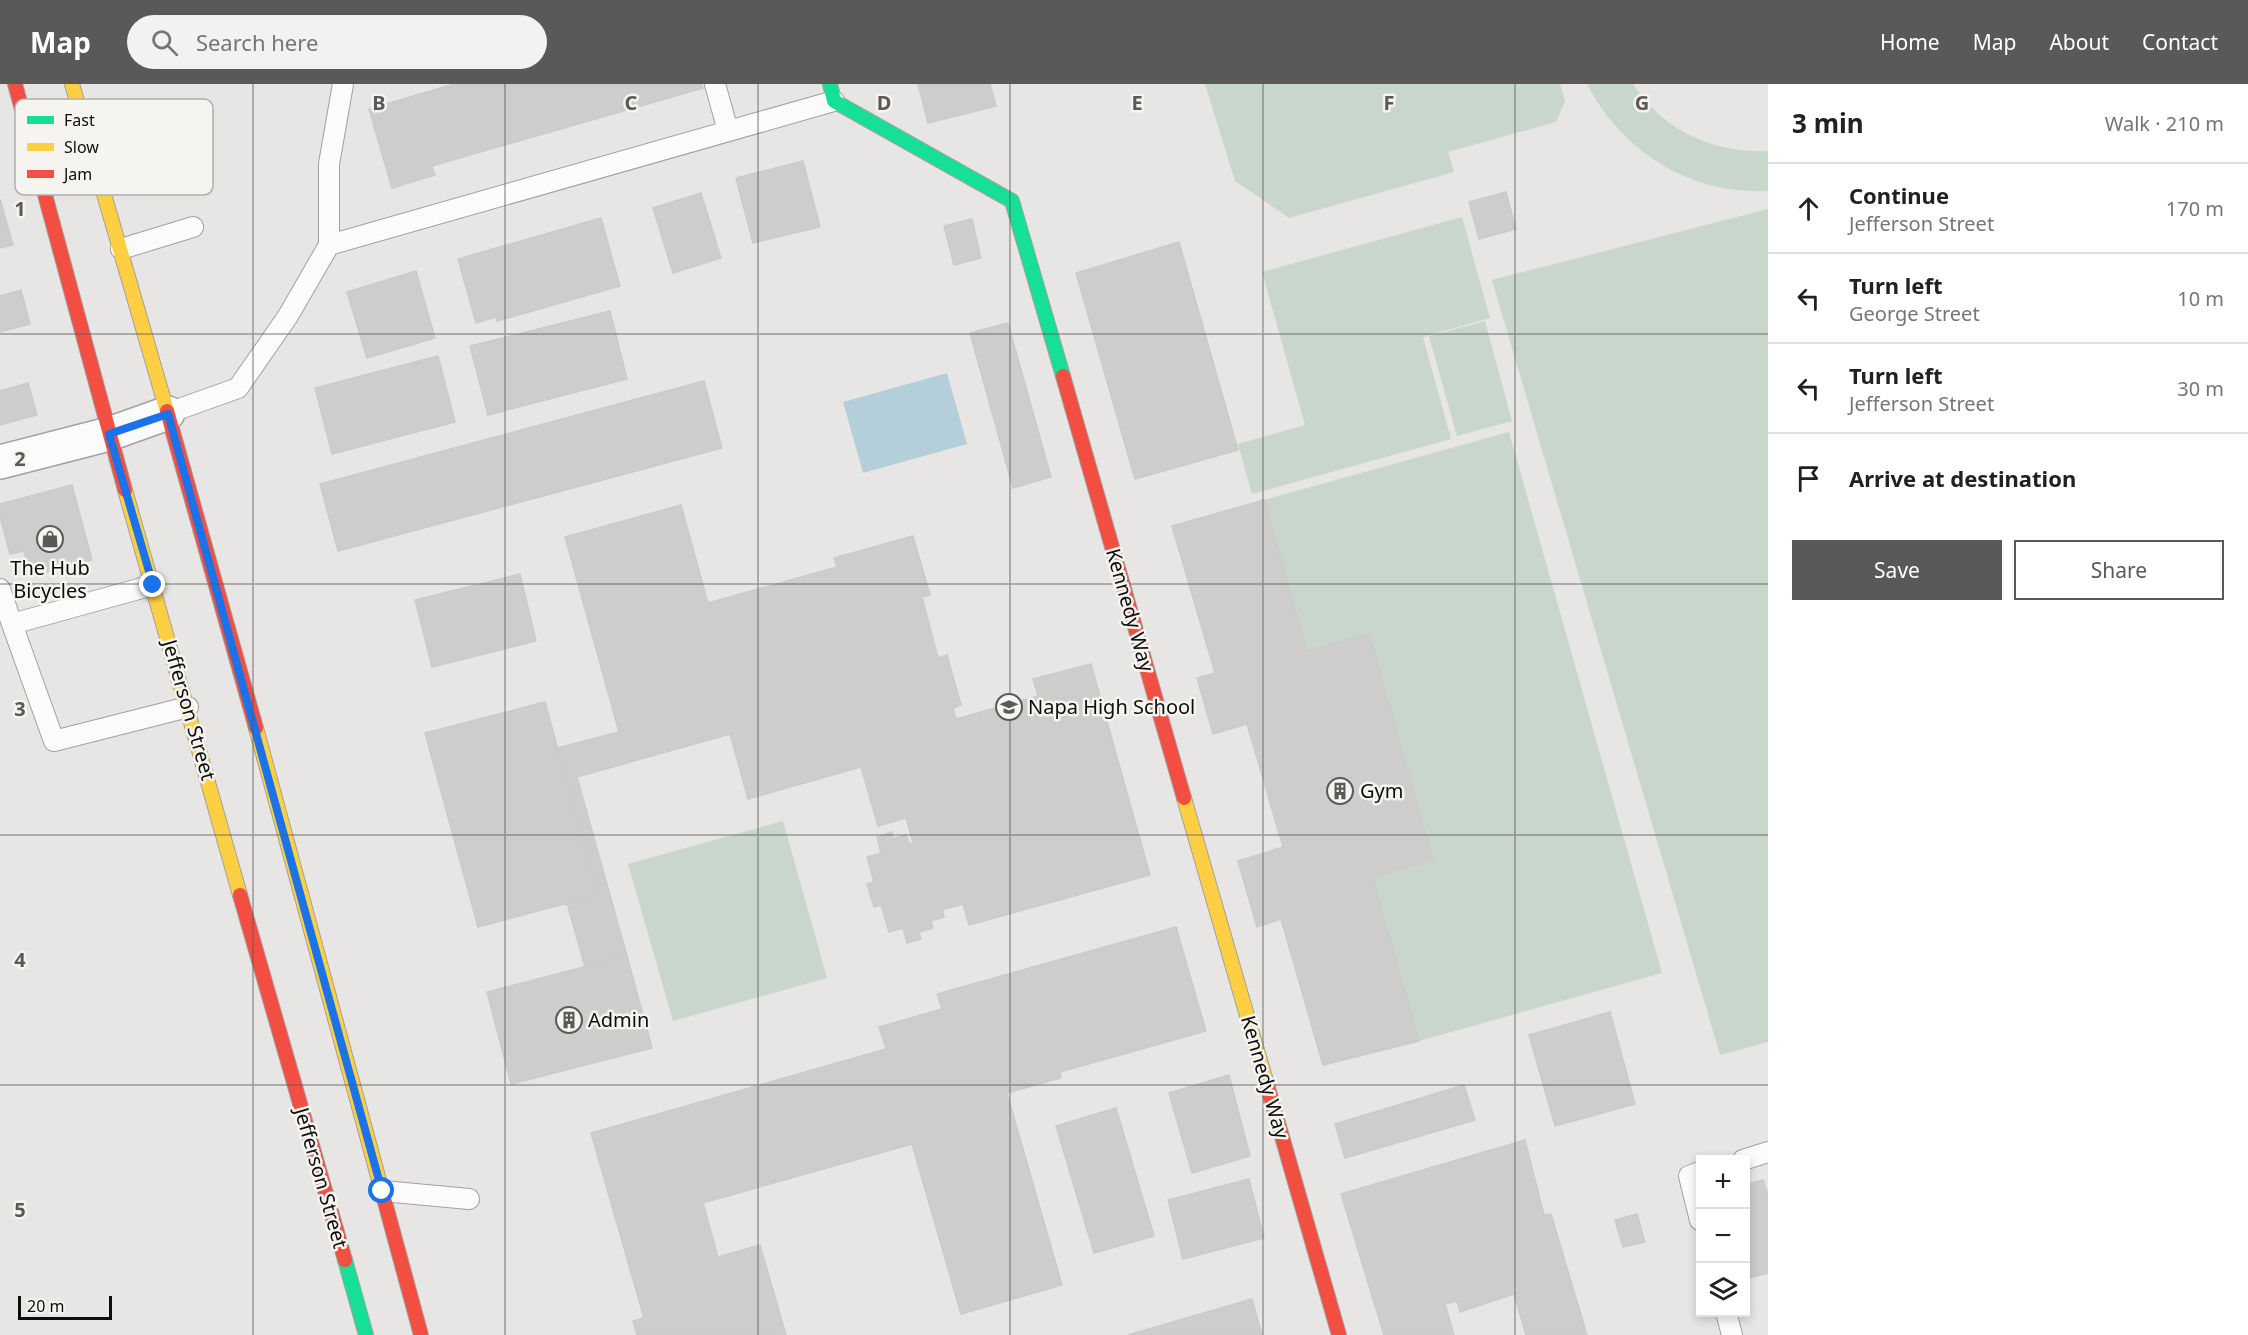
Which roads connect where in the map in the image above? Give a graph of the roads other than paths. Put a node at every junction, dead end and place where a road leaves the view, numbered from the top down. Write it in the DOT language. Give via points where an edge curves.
graph roads {
  1 [pos="15,84"];
  2 [pos="72,84"];
  3 [pos="342,84"];
  4 [pos="715,84"];
  5 [pos="832,92"];
  6 [pos="19,99"];
  7 [pos="76,99"];
  8 [pos="728,131"];
  9 [pos="45,195"];
  10 [pos="105,195"];
  11 [pos="193,227"];
  12 [pos="329,245"];
  13 [pos="121,249"];
  14 [pos="168,414"];
  15 [pos="109,434"];
  16 [pos="0,462"];
  17 [pos="153,585"];
  18 [pos="0,589"];
  19 [pos="12,624"];
  20 [pos="188,707"];
  21 [pos="1768,1152"];
  22 [pos="1750,1158"];
  23 [pos="1696,1174"];
  24 [pos="382,1191"];
  25 [pos="469,1199"];
  26 [pos="1696,1202"];
  27 [pos="1727,1317"];
  28 [pos="366,1335"];
  29 [pos="421,1335"];
  30 [pos="1339,1335"];
  31 [pos="1732,1335"];
  1 -- 6 [label="main road, Jefferson Street"];
  2 -- 7 [label="main road"];
  3 -- 12 [label="lane" via="329,164"];
  4 -- 8 [label="lane"];
  5 -- 8 [label="lane"];
  5 -- 30 [label="main road, Kennedy Way" via="1012,201"];
  8 -- 12 [label="lane"];
  9 -- 15 [label="main road, Jefferson Street"];
  10 -- 13 [label="main road"];
  11 -- 13 [label="lane"];
  12 -- 14 [label="lane" via="288,316 238,388"];
  13 -- 14 [label="main road"];
  14 -- 15 [label="street"];
  14 -- 24 [label="main road"];
  15 -- 16 [label="street"];
  15 -- 17 [label="main road, Jefferson Street"];
  17 -- 19 [label="lane"];
  17 -- 20 [label="main road, Jefferson Street"];
  18 -- 19 [label="lane"];
  19 -- 20 [label="lane" via="54,741"];
  20 -- 28 [label="main road, Jefferson Street"];
  21 -- 22 [label="lane"];
  23 -- 26 [label="lane" via="1689,1176"];
  24 -- 25 [label="lane"];
  24 -- 29 [label="main road"];
  27 -- 31 [label="lane"];
}
